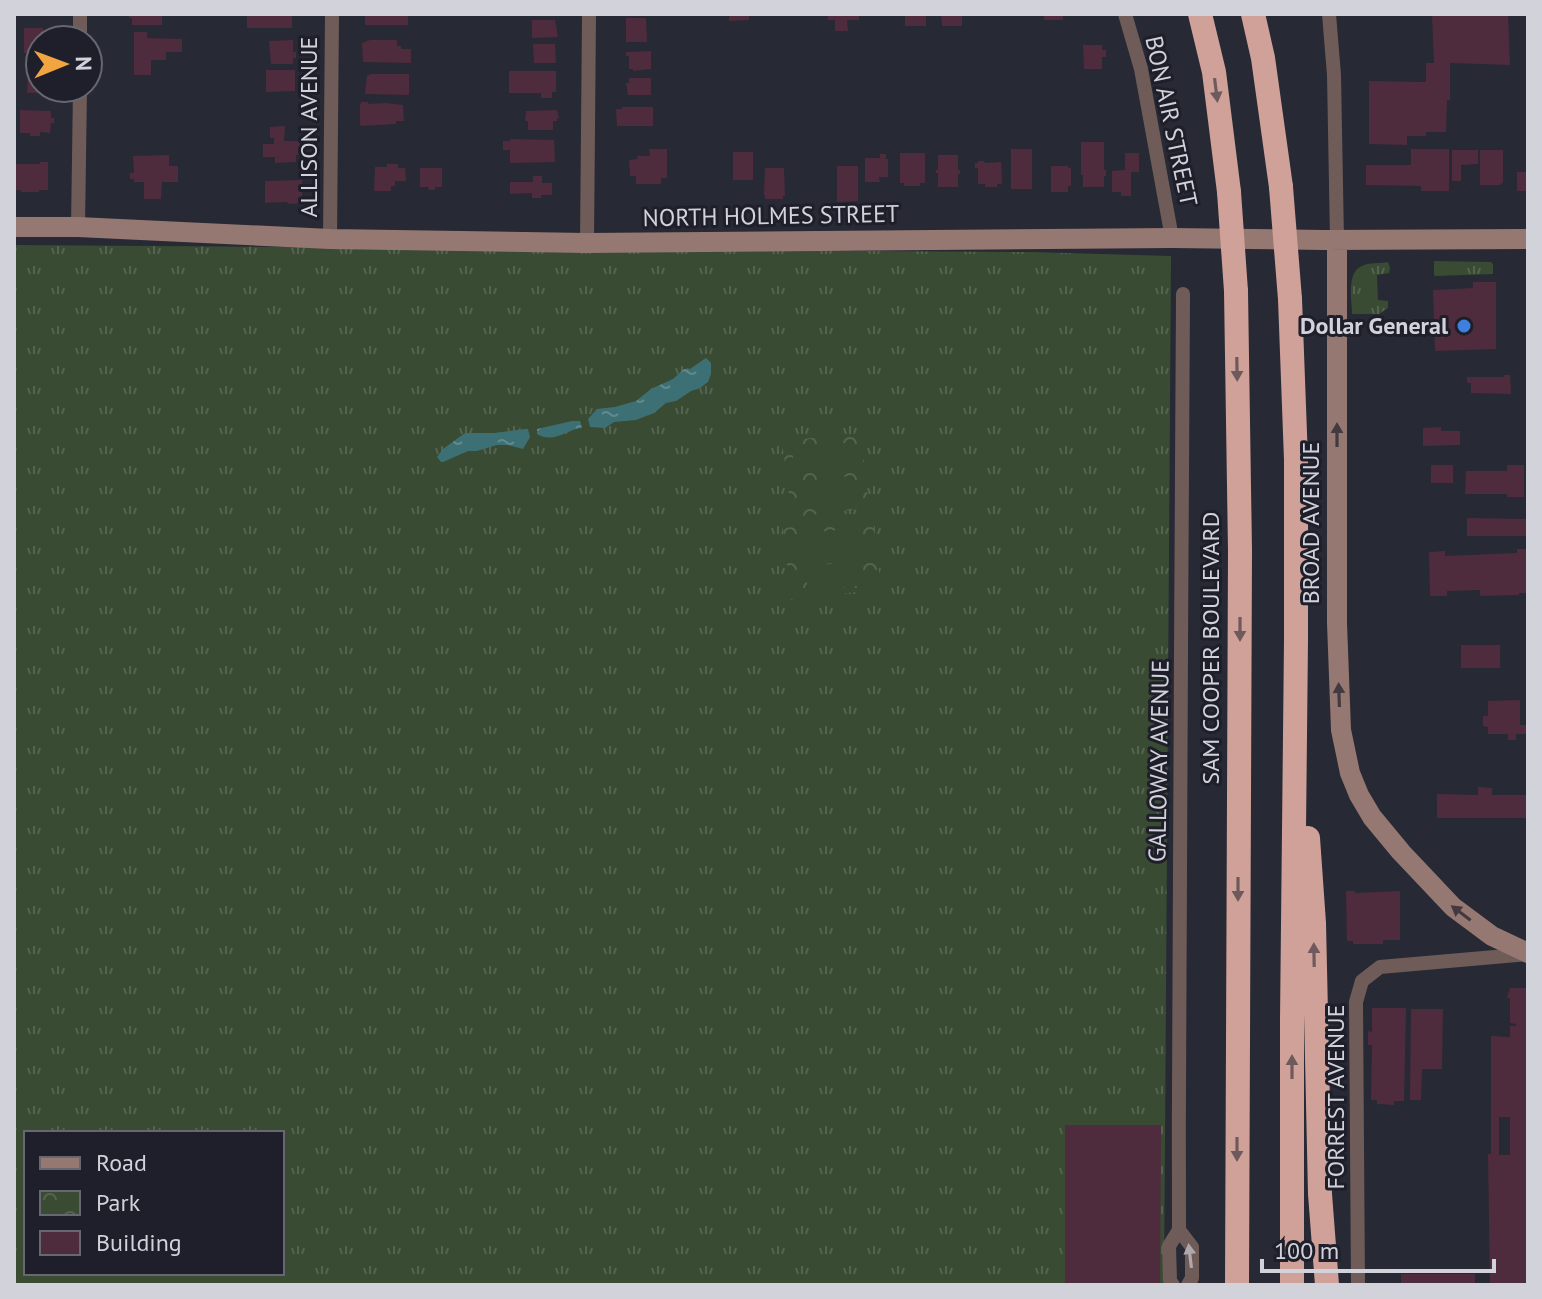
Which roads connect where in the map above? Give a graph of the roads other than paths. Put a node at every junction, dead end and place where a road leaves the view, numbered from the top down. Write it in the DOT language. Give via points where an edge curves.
graph roads {
  1 [pos="332,14"];
  2 [pos="589,14"];
  3 [pos="1125,14"];
  4 [pos="1200,14"];
  5 [pos="1253,14"];
  6 [pos="1329,14"];
  7 [pos="80,104"];
  8 [pos="14,227"];
  9 [pos="78,227"];
  10 [pos="1172,238"];
  11 [pos="330,239"];
  12 [pos="1528,239"];
  13 [pos="1337,240"];
  14 [pos="587,243"];
  15 [pos="1183,294"];
  16 [pos="1296,640"];
  17 [pos="1528,954"];
  18 [pos="1179,1230"];
  19 [pos="1173,1285"];
  20 [pos="1188,1285"];
  21 [pos="1237,1285"];
  22 [pos="1292,1285"];
  23 [pos="1327,1285"];
  24 [pos="1358,1285"];
  1 -- 11 [label="street, ALLISON AVENUE"];
  2 -- 14 [label="street"];
  3 -- 10 [label="street, BON AIR STREET" via="1141,69"];
  4 -- 21 [label="highway, SAM COOPER BOULEVARD, one-way, bridge" via="1214,72 1236,291"];
  5 -- 16 [label="highway, bridge" via="1281,187 1290,299"];
  6 -- 13 [label="street, BROAD AVENUE"];
  7 -- 9 [label="street"];
  8 -- 9 [label="main road, NORTH HOLMES STREET"];
  9 -- 11 [label="main road, NORTH HOLMES STREET"];
  10 -- 13 [label="main road, NORTH HOLMES STREET"];
  10 -- 14 [label="main road, NORTH HOLMES STREET"];
  11 -- 14 [label="main road, NORTH HOLMES STREET"];
  12 -- 13 [label="main road, NORTH HOLMES STREET"];
  17 -- 13 [label="main road, BROAD AVENUE, one-way" via="1453,907 1372,817 1350,773 1341,730 1337,623"];
  15 -- 18 [label="street, GALLOWAY AVENUE"];
  22 -- 16 [label="highway, one-way"];
  23 -- 16 [label="highway, one-way" via="1314,923"];
  17 -- 24 [label="street, FORREST AVENUE" via="1380,967 1362,981 1356,1002"];
  18 -- 19 [label="street, GALLOWAY AVENUE" via="1169,1246"];
  20 -- 18 [label="street, GALLOWAY AVENUE, one-way" via="1192,1247"];
}
